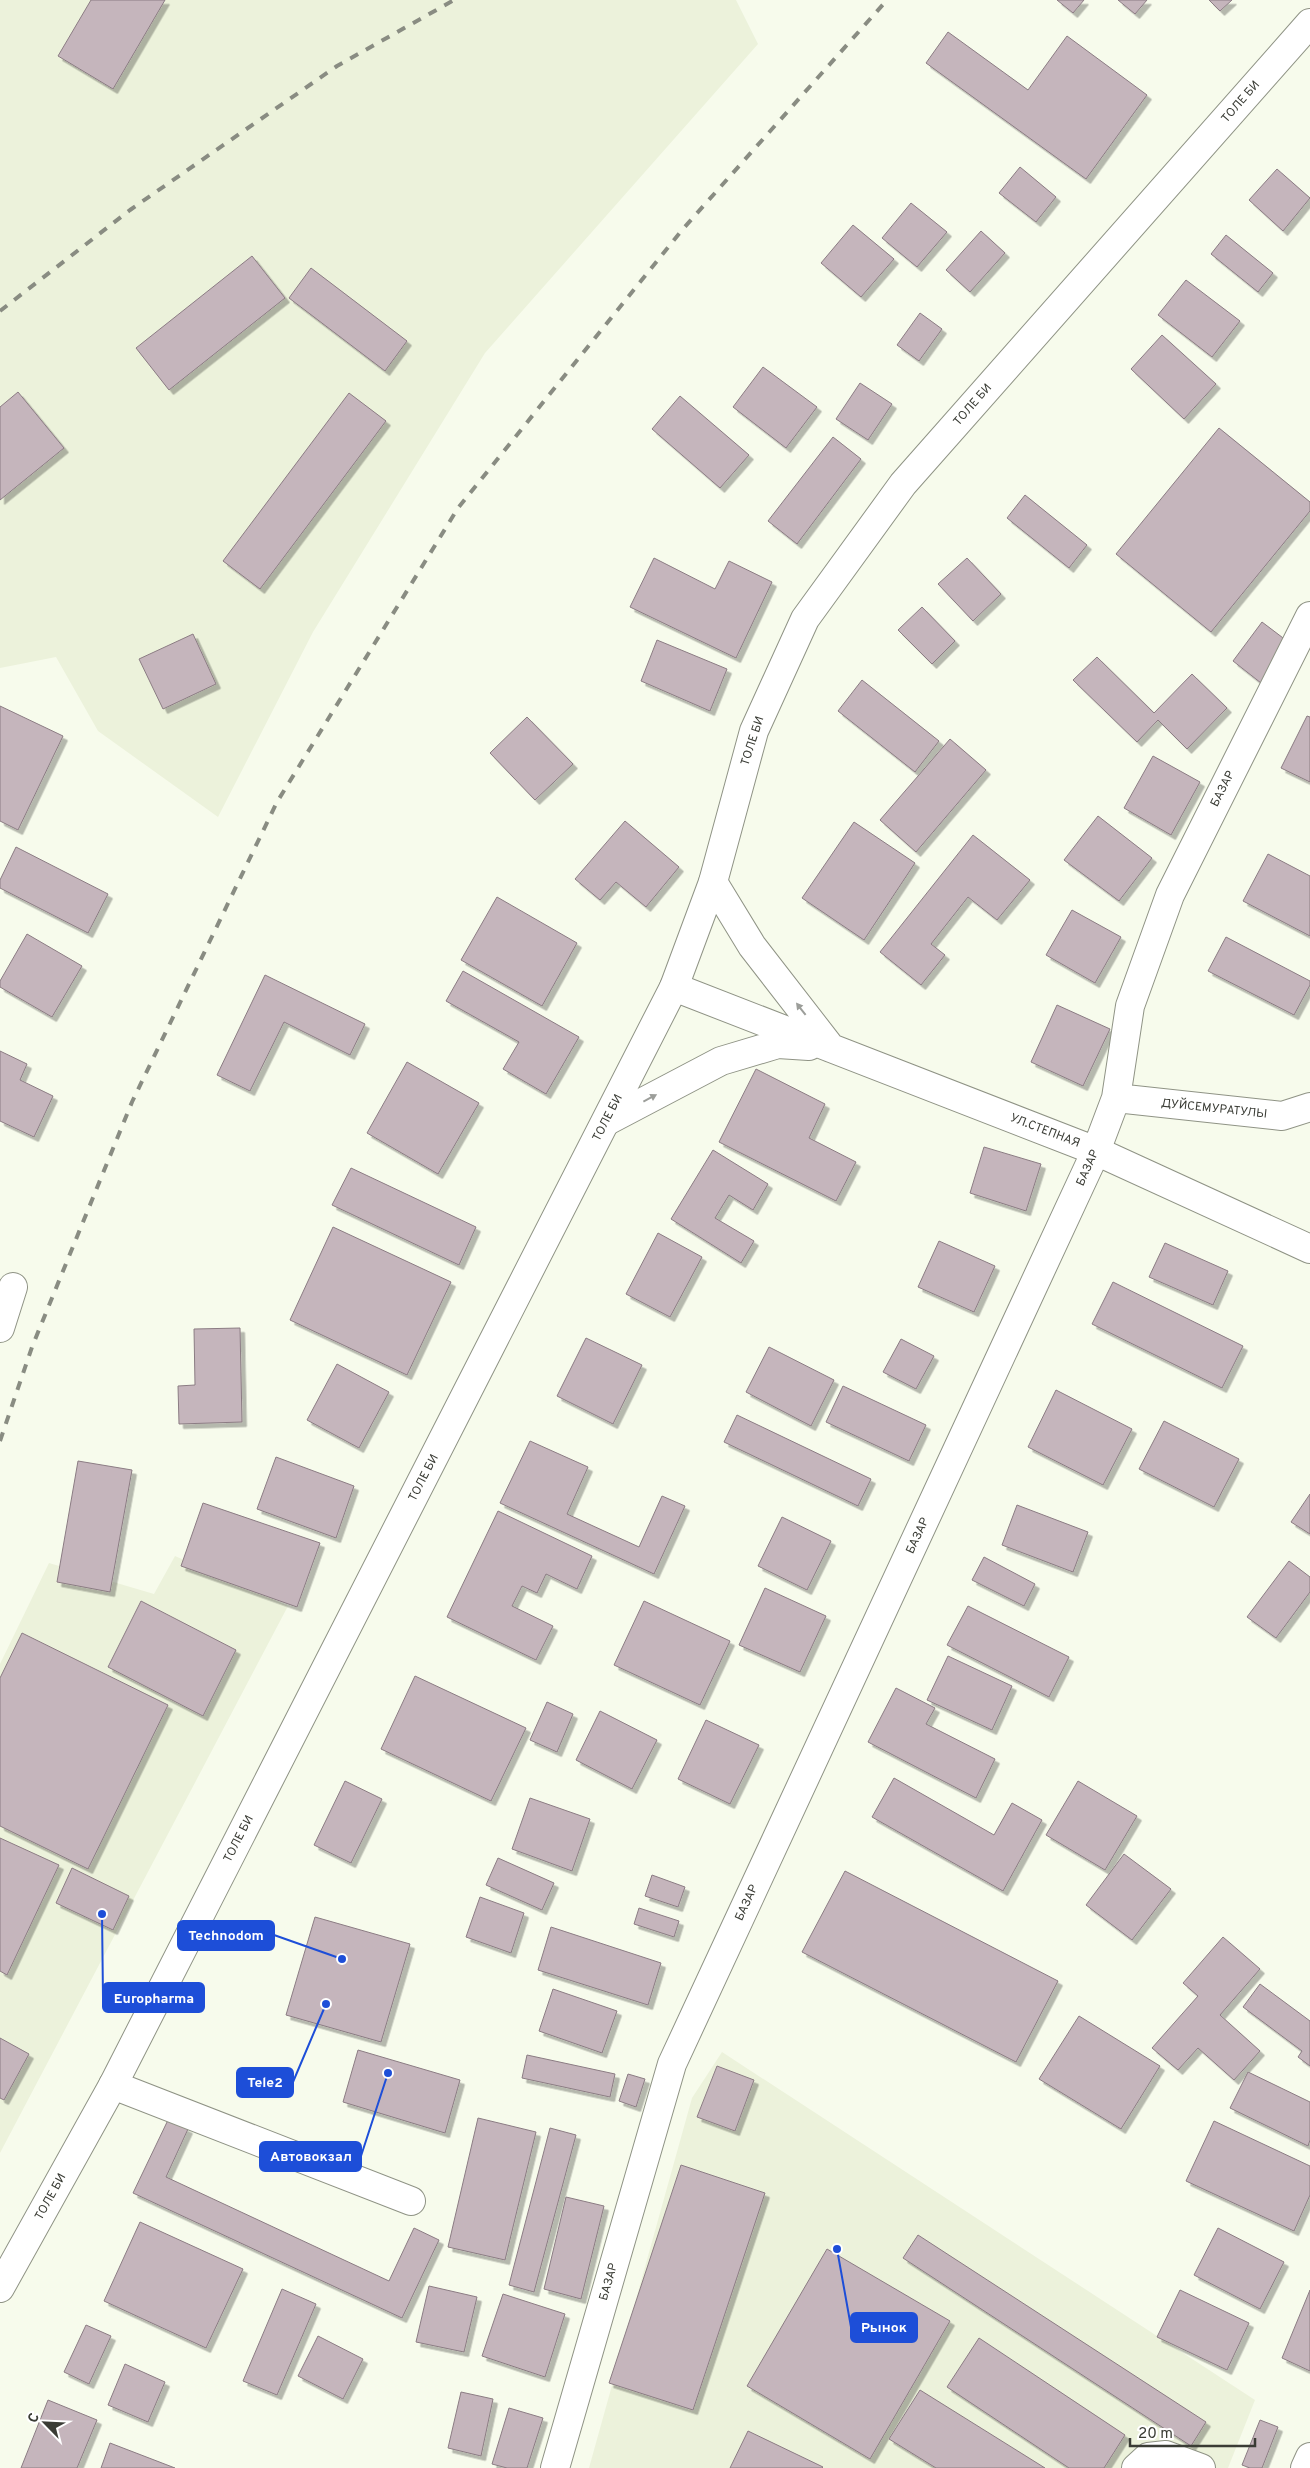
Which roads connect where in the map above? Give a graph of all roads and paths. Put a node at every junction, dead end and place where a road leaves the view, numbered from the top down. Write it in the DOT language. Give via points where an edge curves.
graph roads {
  1 [pos="1310,23"];
  2 [pos="1310,616"];
  3 [pos="713,882"];
  4 [pos="674,987"];
  5 [pos="831,1048"];
  6 [pos="1116,1098"];
  7 [pos="1310,1107"];
  8 [pos="607,1121"];
  9 [pos="1096,1151"];
  10 [pos="1310,1249"];
  11 [pos="13,1287"];
  12 [pos="0,1328"];
  13 [pos="113,2085"];
  14 [pos="411,2201"];
  15 [pos="0,2288"];
  16 [pos="1310,2457"];
  17 [pos="555,2468"];
  18 [pos="1136,2468"];
  19 [pos="1201,2468"];
  20 [pos="1305,2468"];
  1 -- 3 [label="street, ТОЛЕ БИ" via="902,484 805,619 754,731"];
  2 -- 6 [label="street, БАЗАР" via="1170,895 1130,1006"];
  3 -- 4 [label="street, ТОЛЕ БИ"];
  5 -- 3 [label="street, one-way" via="752,946"];
  4 -- 5 [label="street, УЛ.СТЕПНАЯ"];
  4 -- 8 [label="street, ТОЛЕ БИ"];
  8 -- 5 [label="street, one-way" via="721,1061 778,1044"];
  5 -- 9 [label="street, УЛ.СТЕПНАЯ"];
  6 -- 7 [label="street, ДУЙСЕМУРАТУЛЫ" via="1282,1116"];
  6 -- 9 [label="street, БАЗАР"];
  8 -- 13 [label="street, ТОЛЕ БИ"];
  9 -- 10 [label="street, УЛ.СТЕПНАЯ"];
  9 -- 17 [label="street, БАЗАР" via="672,2064"];
  11 -- 12 [label="street"];
  13 -- 14 [label="street"];
  13 -- 15 [label="street, ТОЛЕ БИ"];
  16 -- 20 [label="street"];
  18 -- 19 [label="street" via="1148,2457 1166,2455"];
}
